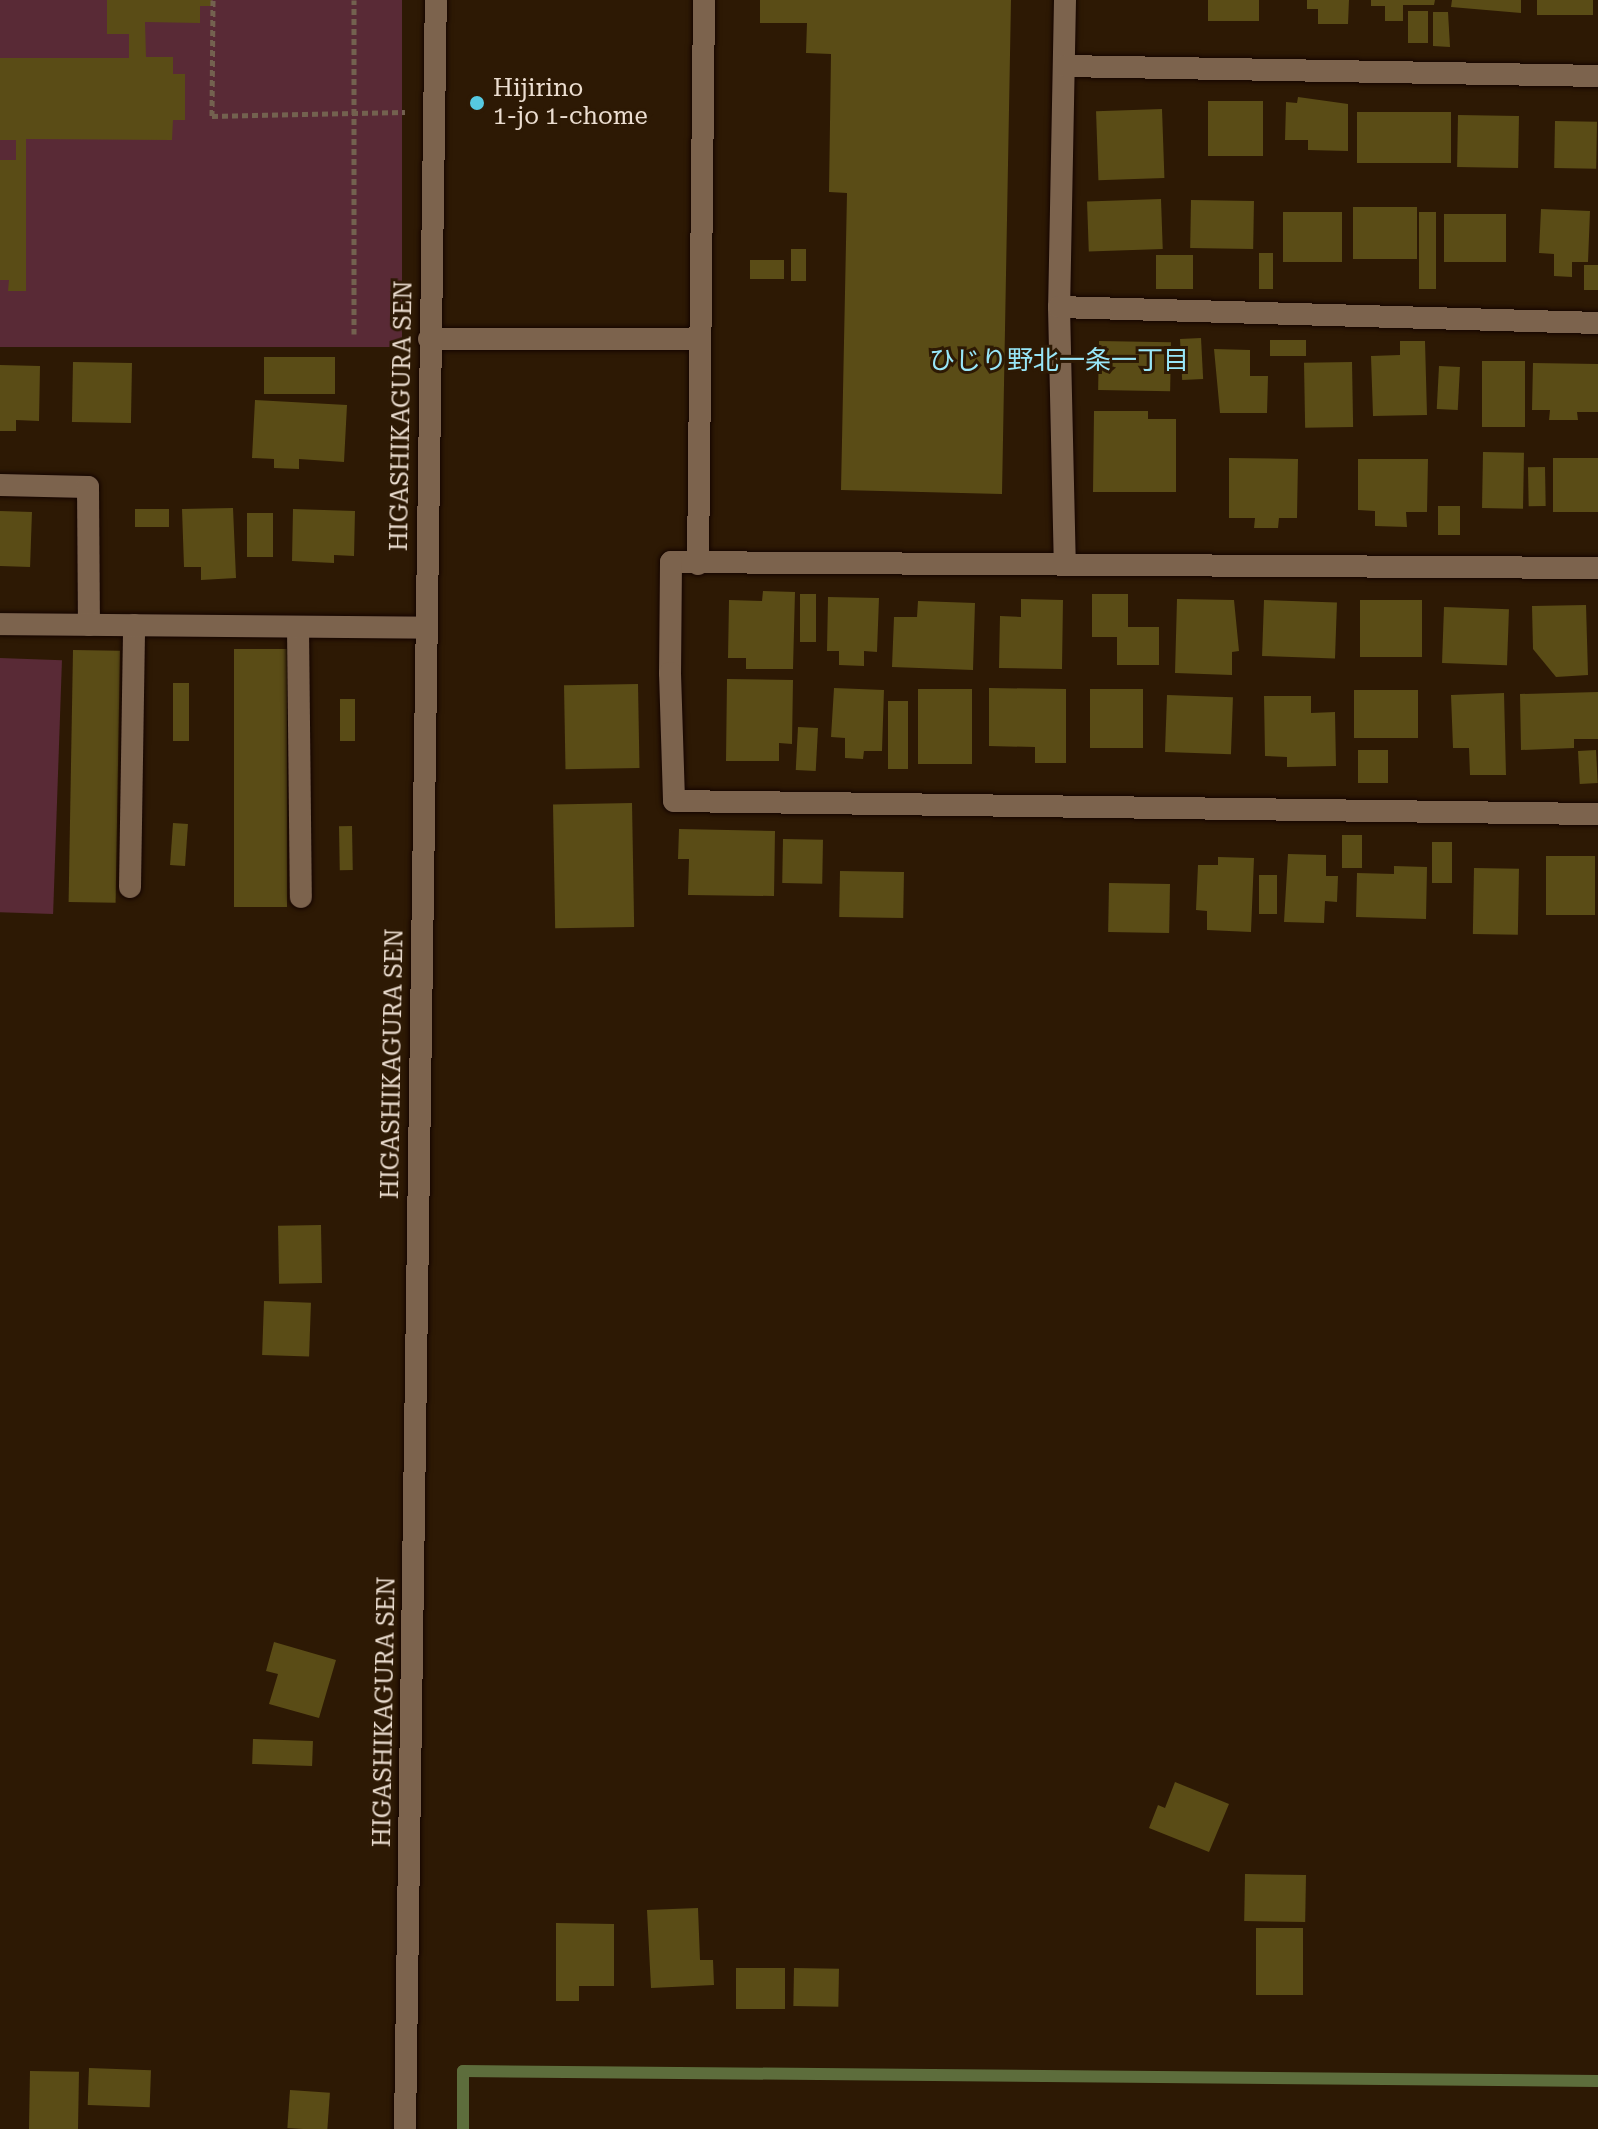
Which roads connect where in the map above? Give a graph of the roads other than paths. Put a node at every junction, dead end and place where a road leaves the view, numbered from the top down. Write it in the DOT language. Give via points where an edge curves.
graph roads {
  1 [pos="436,0"];
  2 [pos="704,0"];
  3 [pos="1065,0"];
  4 [pos="1064,66"];
  5 [pos="1598,76"];
  6 [pos="1059,307"];
  7 [pos="1598,323"];
  8 [pos="429,339"];
  9 [pos="700,339"];
  10 [pos="0,485"];
  11 [pos="698,564"];
  12 [pos="1065,565"];
  13 [pos="1598,568"];
  14 [pos="0,624"];
  15 [pos="89,625"];
  16 [pos="134,625"];
  17 [pos="298,627"];
  18 [pos="424,628"];
  19 [pos="1598,814"];
  20 [pos="130,887"];
  21 [pos="301,897"];
  22 [pos="405,2129"];
  1 -- 8 [label="street, HIGASHIKAGURA SEN"];
  2 -- 9 [label="street"];
  3 -- 4 [label="street"];
  4 -- 5 [label="street"];
  4 -- 6 [label="street"];
  6 -- 7 [label="street"];
  6 -- 12 [label="street"];
  8 -- 9 [label="street"];
  8 -- 18 [label="street, HIGASHIKAGURA SEN"];
  9 -- 11 [label="street"];
  10 -- 15 [label="street" via="88,487"];
  11 -- 12 [label="street"];
  11 -- 19 [label="street" via="671,562 674,801"];
  12 -- 13 [label="street"];
  14 -- 15 [label="street"];
  15 -- 16 [label="street"];
  16 -- 17 [label="street"];
  16 -- 20 [label="street"];
  17 -- 18 [label="street"];
  17 -- 21 [label="street"];
  18 -- 22 [label="street, HIGASHIKAGURA SEN"];
}
